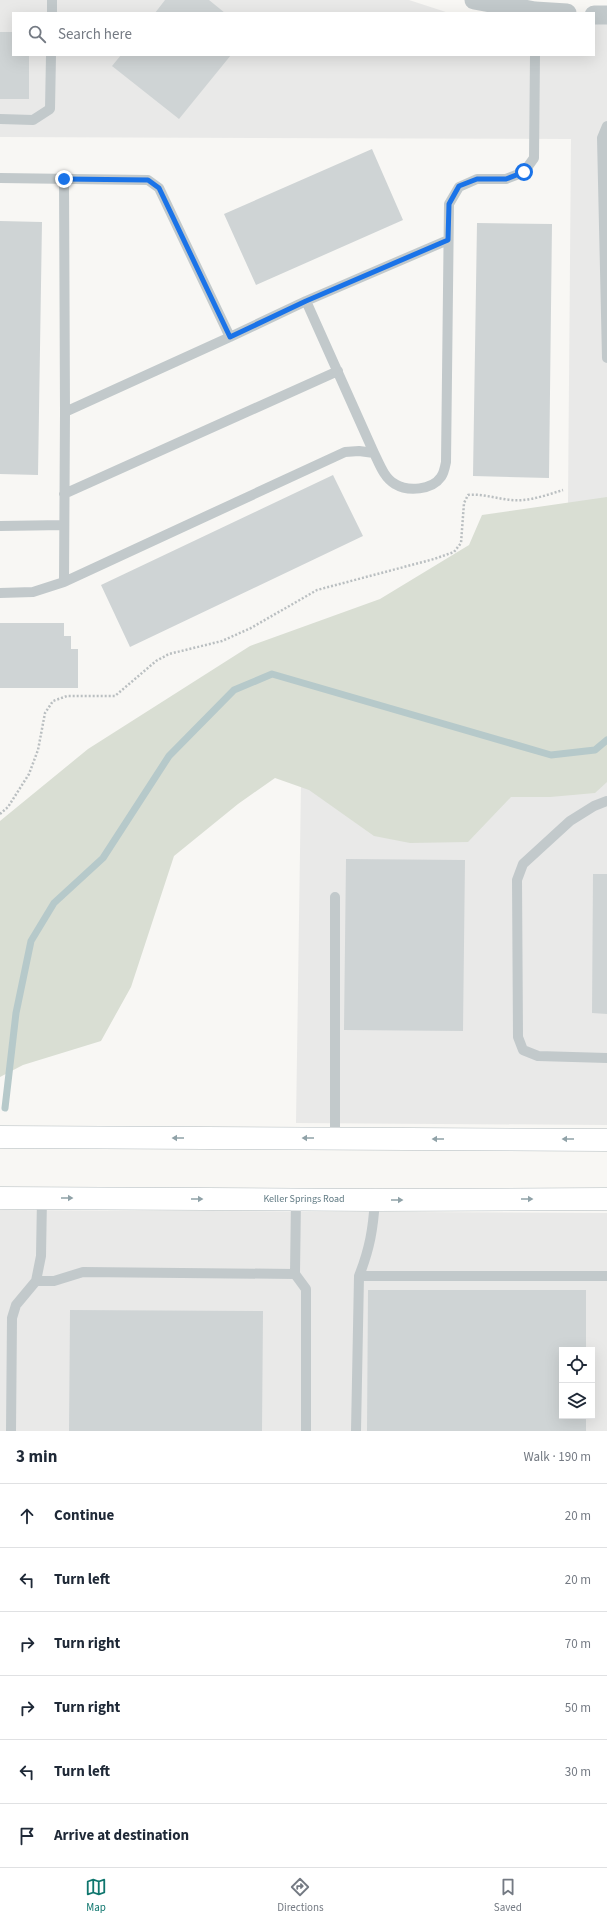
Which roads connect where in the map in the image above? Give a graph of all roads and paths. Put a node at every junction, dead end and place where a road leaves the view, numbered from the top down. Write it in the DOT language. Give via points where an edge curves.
graph roads {
  1 [pos="52,0"];
  2 [pos="474,0"];
  3 [pos="52,12"];
  4 [pos="535,12"];
  5 [pos="595,15"];
  6 [pos="607,15"];
  7 [pos="51,56"];
  8 [pos="535,56"];
  9 [pos="0,119"];
  10 [pos="607,126"];
  11 [pos="0,178"];
  12 [pos="64,179"];
  13 [pos="448,240"];
  14 [pos="306,301"];
  15 [pos="230,337"];
  16 [pos="607,358"];
  17 [pos="338,372"];
  18 [pos="66,412"];
  19 [pos="374,453"];
  20 [pos="563,490"];
  21 [pos="64,494"];
  22 [pos="64,525"];
  23 [pos="0,526"];
  24 [pos="64,582"];
  25 [pos="0,593"];
  26 [pos="607,801"];
  27 [pos="0,814"];
  28 [pos="335,897"];
  29 [pos="607,1058"];
  30 [pos="0,1137"];
  31 [pos="335,1138"];
  32 [pos="607,1140"];
  33 [pos="0,1198"];
  34 [pos="42,1198"];
  35 [pos="607,1198"];
  36 [pos="296,1199"];
  37 [pos="374,1200"];
  38 [pos="295,1274"];
  39 [pos="359,1276"];
  40 [pos="607,1276"];
  41 [pos="36,1281"];
  42 [pos="11,1431"];
  43 [pos="306,1431"];
  44 [pos="356,1431"];
  1 -- 3 [label="lane"];
  2 -- 4 [label="street"];
  5 -- 6 [label="street"];
  7 -- 9 [label="lane" via="50,109 33,120"];
  8 -- 13 [label="lane" via="534,158 524,172 506,179 477,179 459,186 449,204"];
  10 -- 16 [label="lane" via="602,138"];
  11 -- 12 [label="lane"];
  12 -- 15 [label="lane" via="148,180 159,188"];
  12 -- 18 [label="lane"];
  13 -- 14 [label="lane"];
  13 -- 19 [label="lane" via="446,462 441,477 431,486 412,489 394,484 384,474"];
  14 -- 15 [label="lane"];
  14 -- 17 [label="lane"];
  15 -- 18 [label="lane"];
  17 -- 19 [label="lane"];
  17 -- 21 [label="lane"];
  18 -- 21 [label="lane"];
  19 -- 24 [label="lane" via="345,452"];
  20 -- 27 [label="path" via="523,500 468,495 464,503 461,543 454,552 317,590 251,628 222,641 170,654 156,661 115,696 67,696 54,702 45,713 38,750 29,774 8,807"];
  21 -- 22 [label="lane"];
  22 -- 23 [label="lane"];
  22 -- 24 [label="lane"];
  24 -- 25 [label="lane" via="33,592"];
  26 -- 29 [label="lane" via="570,821 523,864 517,880 518,1037 523,1050 538,1056"];
  28 -- 31 [label="lane"];
  31 -- 30 [label="main road, one-way"];
  32 -- 31 [label="main road, one-way"];
  33 -- 34 [label="main road, Keller Springs Road"];
  34 -- 36 [label="main road, Keller Springs Road, one-way"];
  34 -- 41 [label="lane" via="41,1256"];
  37 -- 35 [label="main road, Keller Springs Road, one-way"];
  36 -- 37 [label="main road, Keller Springs Road"];
  36 -- 38 [label="lane"];
  37 -- 39 [label="lane" via="374,1224"];
  38 -- 41 [label="lane" via="83,1272 54,1281"];
  38 -- 43 [label="lane" via="306,1289"];
  39 -- 40 [label="lane"];
  39 -- 44 [label="lane"];
  41 -- 42 [label="lane" via="16,1305 12,1318"];
}
